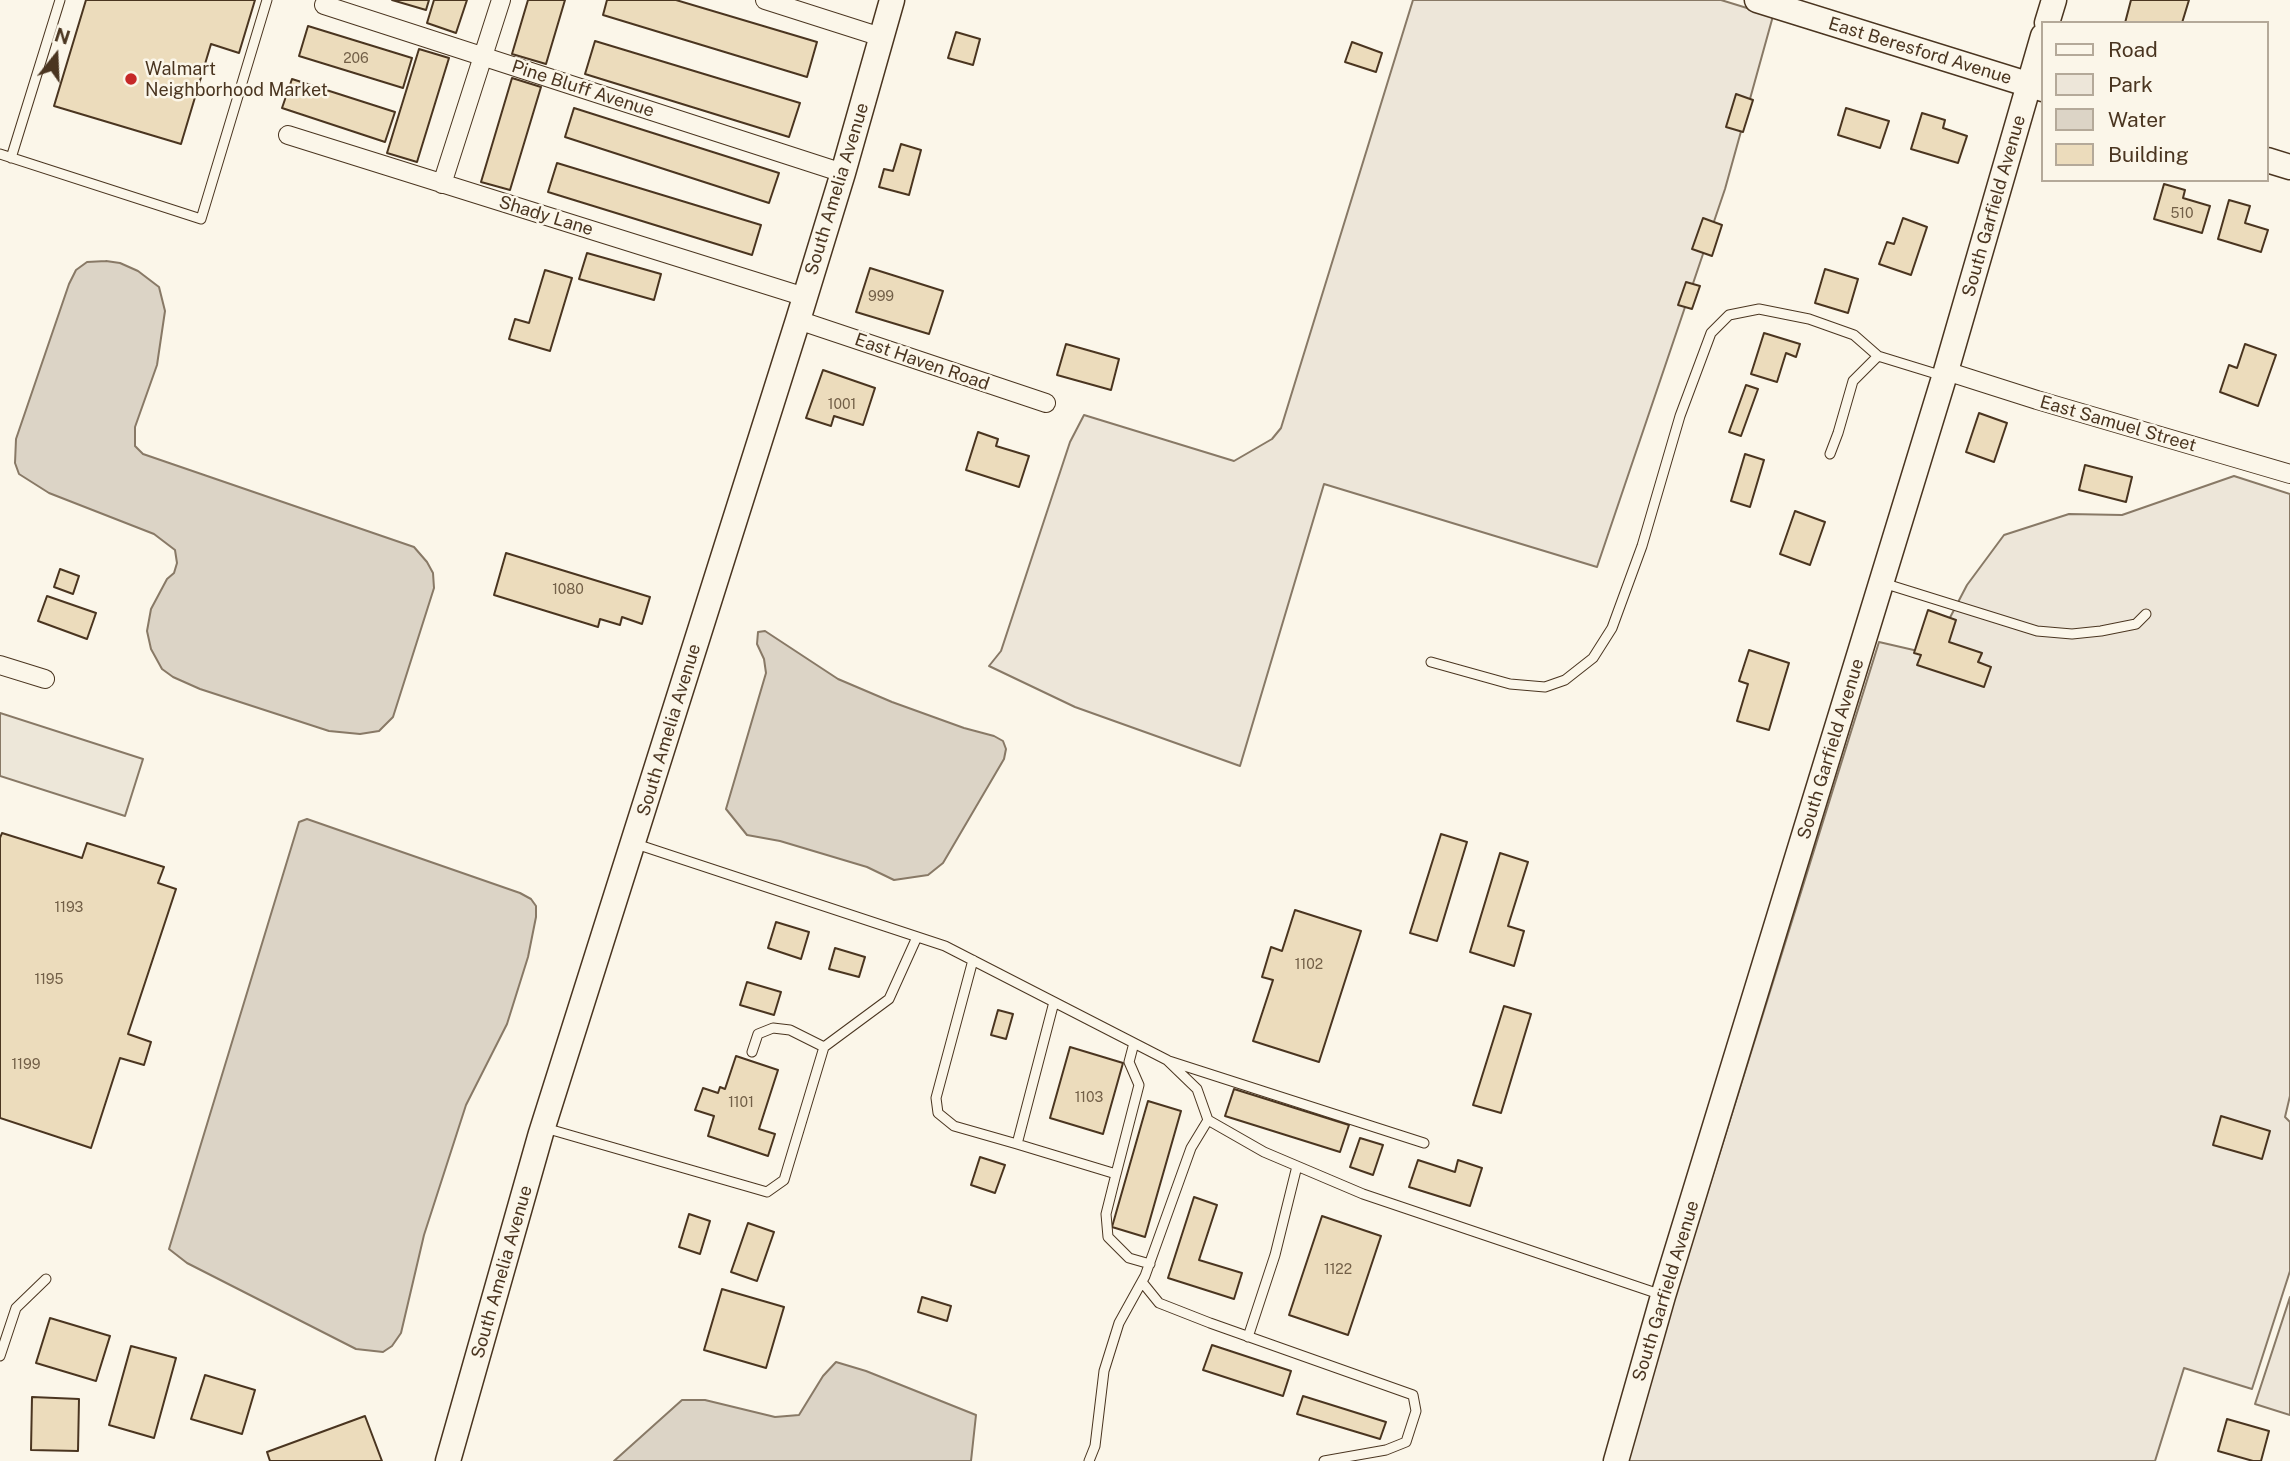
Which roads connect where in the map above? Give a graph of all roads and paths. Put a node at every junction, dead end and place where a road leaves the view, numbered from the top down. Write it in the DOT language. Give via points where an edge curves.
graph roads {
  1 [pos="60,0"];
  2 [pos="267,0"];
  3 [pos="501,0"];
  4 [pos="765,0"];
  5 [pos="892,0"];
  6 [pos="1757,0"];
  7 [pos="2054,0"];
  8 [pos="324,5"];
  9 [pos="2048,21"];
  10 [pos="881,37"];
  11 [pos="2042,43"];
  12 [pos="483,57"];
  13 [pos="2036,87"];
  14 [pos="288,135"];
  15 [pos="0,154"];
  16 [pos="11,158"];
  17 [pos="2269,161"];
  18 [pos="2290,167"];
  19 [pos="843,173"];
  20 [pos="442,184"];
  21 [pos="801,309"];
  22 [pos="1878,356"];
  23 [pos="1945,374"];
  24 [pos="1046,404"];
  25 [pos="1830,453"];
  26 [pos="2290,474"];
  27 [pos="1882,583"];
  28 [pos="2146,614"];
  29 [pos="1431,662"];
  30 [pos="0,665"];
  31 [pos="45,679"];
  32 [pos="634,843"];
  33 [pos="917,937"];
  34 [pos="972,960"];
  35 [pos="1054,1002"];
  36 [pos="1134,1043"];
  37 [pos="824,1047"];
  38 [pos="752,1052"];
  39 [pos="1167,1060"];
  40 [pos="1208,1120"];
  41 [pos="543,1128"];
  42 [pos="1424,1143"];
  43 [pos="1017,1144"];
  44 [pos="1297,1166"];
  45 [pos="1116,1174"];
  46 [pos="1150,1264"];
  47 [pos="46,1279"];
  48 [pos="1142,1282"];
  49 [pos="1663,1296"];
  50 [pos="1248,1337"];
  51 [pos="0,1356"];
  52 [pos="448,1461"];
  53 [pos="1089,1461"];
  54 [pos="1324,1461"];
  55 [pos="1616,1461"];
  1 -- 16 [label="lane"];
  2 -- 16 [label="lane" via="201,219"];
  3 -- 12 [label="street"];
  4 -- 10 [label="street"];
  5 -- 10 [label="street, South Amelia Avenue"];
  6 -- 13 [label="street, East Beresford Avenue"];
  7 -- 9 [label="street"];
  8 -- 12 [label="street, Pine Bluff Avenue"];
  10 -- 19 [label="street, South Amelia Avenue"];
  11 -- 13 [label="street, South Garfield Avenue"];
  12 -- 19 [label="street, Pine Bluff Avenue"];
  12 -- 20 [label="street"];
  13 -- 23 [label="street, South Garfield Avenue"];
  14 -- 20 [label="street, Shady Lane"];
  15 -- 16 [label="lane"];
  17 -- 18 [label="street"];
  19 -- 21 [label="street, South Amelia Avenue"];
  20 -- 21 [label="street, Shady Lane"];
  21 -- 24 [label="street, East Haven Road"];
  21 -- 32 [label="street, South Amelia Avenue"];
  22 -- 23 [label="lane"];
  22 -- 25 [label="lane" via="1853,381"];
  22 -- 29 [label="lane" via="1854,335 1809,319 1759,309 1729,315 1711,333 1642,546 1612,628 1593,658 1565,680 1545,687 1510,684"];
  23 -- 26 [label="street, East Samuel Street"];
  23 -- 27 [label="street, South Garfield Avenue"];
  27 -- 28 [label="lane" via="2037,631 2101,631 2136,624"];
  27 -- 49 [label="street, South Garfield Avenue"];
  30 -- 31 [label="street"];
  32 -- 33 [label="lane"];
  32 -- 41 [label="street, South Amelia Avenue"];
  33 -- 34 [label="lane"];
  33 -- 37 [label="lane" via="889,999"];
  34 -- 35 [label="lane"];
  34 -- 43 [label="lane" via="936,1098 939,1114 954,1126"];
  35 -- 36 [label="lane"];
  35 -- 43 [label="lane"];
  36 -- 39 [label="lane"];
  36 -- 45 [label="lane" via="1129,1062 1139,1085"];
  37 -- 38 [label="lane" via="774,1028 758,1034"];
  37 -- 41 [label="lane" via="784,1180 767,1192"];
  39 -- 40 [label="lane" via="1197,1089"];
  39 -- 42 [label="lane"];
  40 -- 44 [label="lane"];
  40 -- 46 [label="lane" via="1191,1148"];
  41 -- 52 [label="street, South Amelia Avenue"];
  43 -- 45 [label="lane"];
  44 -- 49 [label="lane" via="1363,1194"];
  44 -- 50 [label="lane"];
  45 -- 46 [label="lane" via="1106,1214 1108,1237 1129,1258"];
  46 -- 48 [label="lane"];
  47 -- 51 [label="lane" via="16,1308"];
  48 -- 50 [label="lane" via="1159,1303"];
  48 -- 53 [label="lane" via="1119,1324 1104,1371 1096,1446"];
  49 -- 55 [label="street, South Garfield Avenue"];
  50 -- 54 [label="lane" via="1413,1395 1416,1411 1406,1442"];
}
